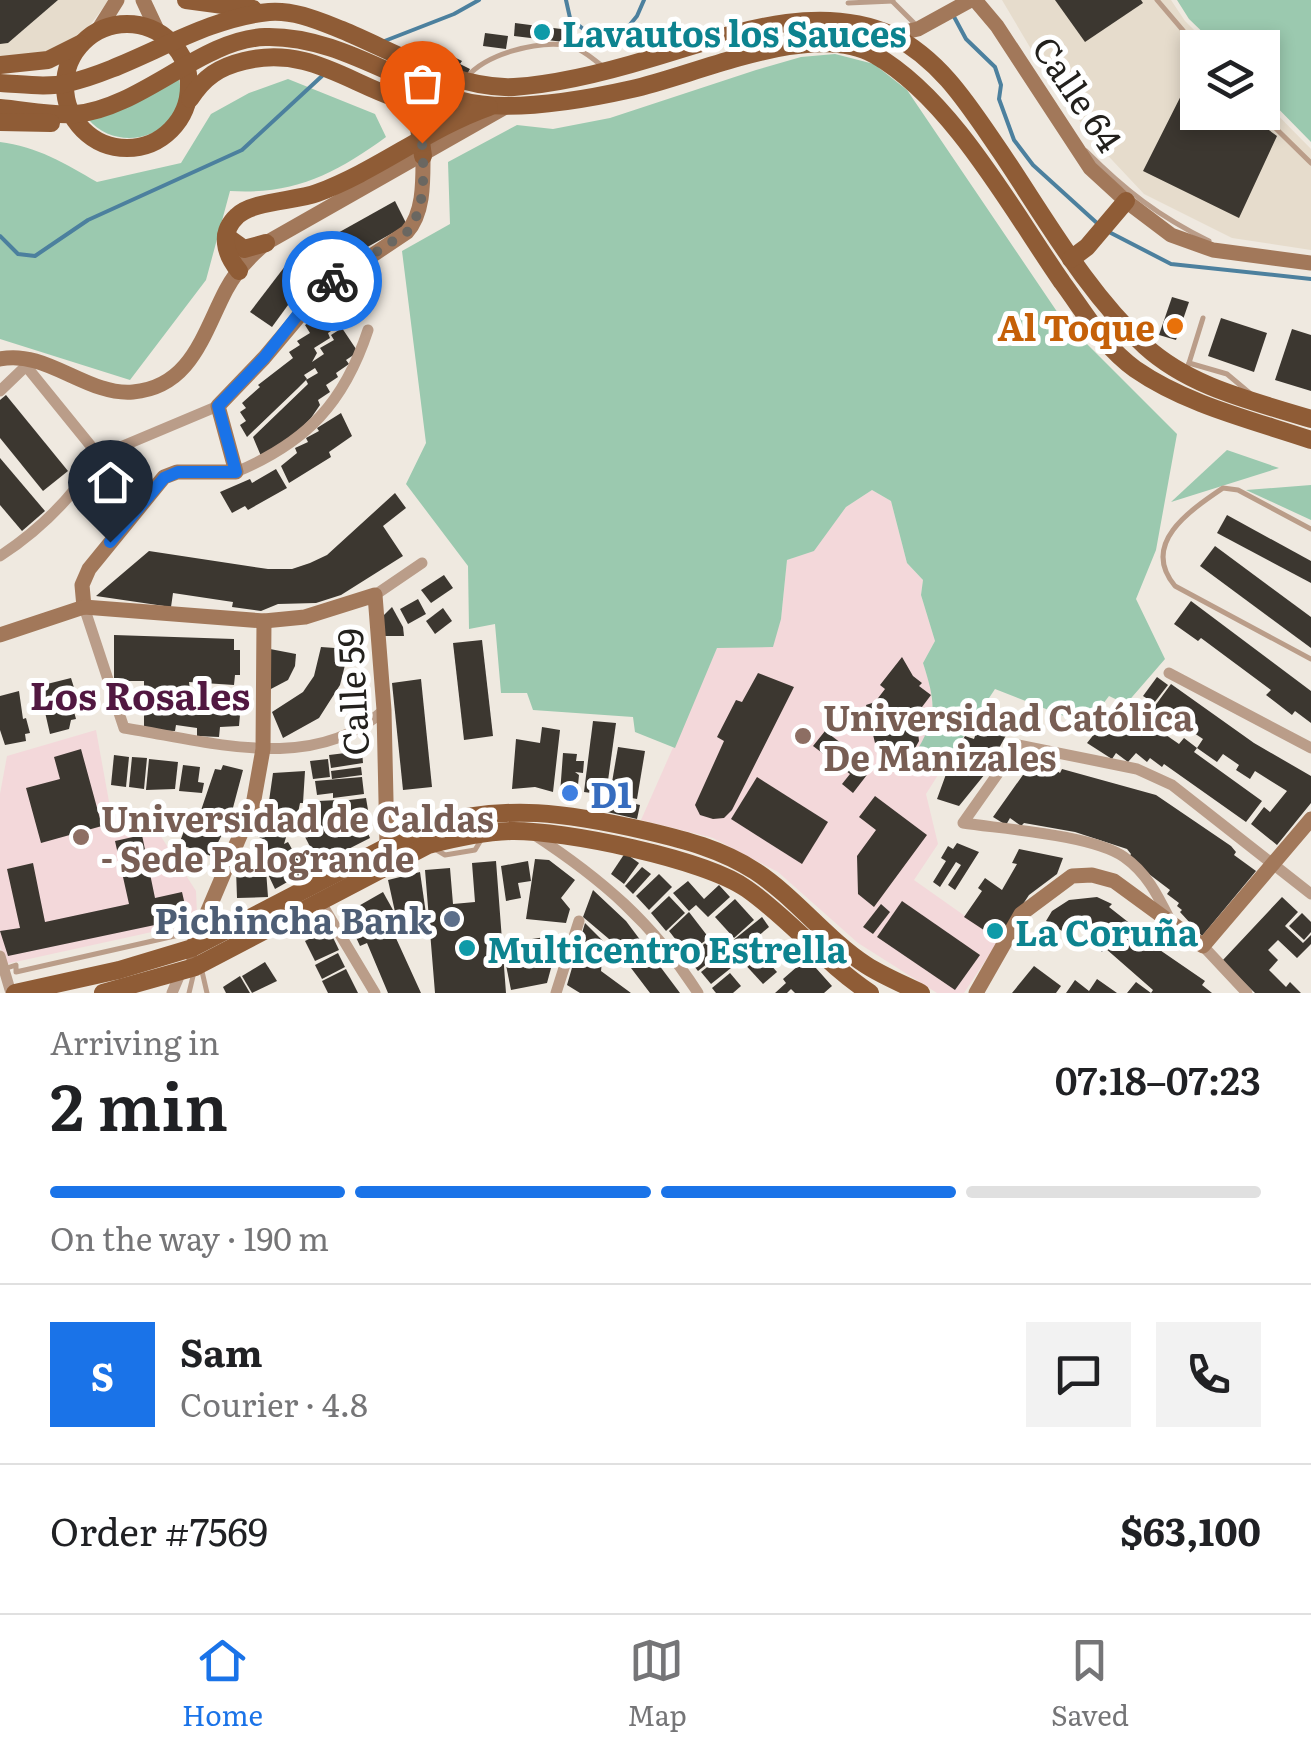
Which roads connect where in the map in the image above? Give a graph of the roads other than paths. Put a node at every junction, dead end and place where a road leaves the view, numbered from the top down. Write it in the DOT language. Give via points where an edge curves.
graph roads {
  1 [pos="117,0"];
  2 [pos="143,0"];
  3 [pos="186,0"];
  4 [pos="1157,0"];
  5 [pos="892,1"];
  6 [pos="969,2"];
  7 [pos="848,3"];
  8 [pos="273,12"];
  9 [pos="921,27"];
  10 [pos="1183,30"];
  11 [pos="158,32"];
  12 [pos="732,34"];
  13 [pos="891,35"];
  14 [pos="91,37"];
  15 [pos="922,54"];
  16 [pos="0,65"];
  17 [pos="406,67"];
  18 [pos="608,70"];
  19 [pos="464,81"];
  20 [pos="0,83"];
  21 [pos="396,98"];
  22 [pos="507,103"];
  23 [pos="187,104"];
  24 [pos="0,108"];
  25 [pos="0,122"];
  26 [pos="76,122"];
  27 [pos="1062,126"];
  28 [pos="1277,130"];
  29 [pos="423,156"];
  30 [pos="1311,163"];
  31 [pos="1002,195"];
  32 [pos="1121,208"];
  33 [pos="226,236"];
  34 [pos="266,243"];
  35 [pos="1234,253"];
  36 [pos="1071,259"];
  37 [pos="1311,263"];
  38 [pos="238,270"];
  39 [pos="1073,297"];
  40 [pos="1204,318"];
  41 [pos="368,330"];
  42 [pos="0,359"];
  43 [pos="1187,369"];
  44 [pos="0,391"];
  45 [pos="218,406"];
  46 [pos="1311,419"];
  47 [pos="1311,440"];
  48 [pos="99,456"];
  49 [pos="236,472"];
  50 [pos="1311,528"];
  51 [pos="0,556"];
  52 [pos="422,563"];
  53 [pos="375,595"];
  54 [pos="84,608"];
  55 [pos="264,621"];
  56 [pos="0,635"];
  57 [pos="1311,659"];
  58 [pos="1169,673"];
  59 [pos="384,710"];
  60 [pos="1311,748"];
  61 [pos="263,750"];
  62 [pos="1311,819"];
  63 [pos="530,831"];
  64 [pos="387,844"];
  65 [pos="1275,864"];
  66 [pos="1311,894"];
  67 [pos="320,901"];
  68 [pos="205,920"];
  69 [pos="1170,920"];
  70 [pos="579,921"];
  71 [pos="1203,946"];
  72 [pos="0,956"];
  73 [pos="192,963"];
  74 [pos="4,969"];
  75 [pos="119,970"];
  76 [pos="142,989"];
  77 [pos="13,993"];
  78 [pos="104,993"];
  79 [pos="172,993"];
  80 [pos="189,993"];
  81 [pos="208,993"];
  82 [pos="375,993"];
  83 [pos="556,993"];
  84 [pos="698,993"];
  85 [pos="870,993"];
  86 [pos="921,993"];
  87 [pos="976,993"];
  88 [pos="1246,993"];
  1 -- 14 [label="street"];
  2 -- 11 [label="street"];
  3 -- 8 [label="main road"];
  4 -- 10 [label="lane"];
  5 -- 7 [label="lane"];
  5 -- 9 [label="lane"];
  6 -- 9 [label="street, Calle 64"];
  6 -- 27 [label="street, Calle 64" via="997,26"];
  8 -- 17 [label="main road" via="308,16"];
  8 -- 20 [label="main road" via="218,24 68,83"];
  9 -- 13 [label="street, Calle 64"];
  9 -- 15 [label="street"];
  11 -- 14 [label="main road" via="117,24"];
  11 -- 23 [label="main road" via="186,62"];
  12 -- 13 [label="main road" via="832,18"];
  12 -- 18 [label="main road"];
  12 -- 22 [label="main road" via="612,81"];
  13 -- 15 [label="main road"];
  14 -- 16 [label="main road" via="48,60"];
  14 -- 26 [label="main road" via="67,71 65,89"];
  15 -- 43 [label="main road" via="968,103 1082,272 1146,347"];
  17 -- 19 [label="main road"];
  17 -- 22 [label="main road" via="457,99"];
  17 -- 24 [label="main road" via="299,38 260,37 78,114"];
  18 -- 19 [label="main road" via="521,86"];
  18 -- 19 [label="lane" via="566,45 499,55 478,64"];
  21 -- 22 [label="main road" via="456,111"];
  21 -- 23 [label="main road" via="283,55 216,70"];
  21 -- 29 [label="main road" via="418,121"];
  22 -- 29 [label="street"];
  22 -- 31 [label="main road" via="632,89 791,45 834,44 873,53 910,82 956,128"];
  22 -- 33 [label="main road" via="318,193 247,209"];
  23 -- 26 [label="main road" via="164,137 145,146 104,144"];
  25 -- 26 [label="main road"];
  27 -- 32 [label="street, Calle 64"];
  27 -- 35 [label="lane" via="1161,217"];
  28 -- 30 [label="lane"];
  29 -- 34 [label="street"];
  29 -- 45 [label="street" via="417,216 407,232 322,288"];
  31 -- 36 [label="main road" via="1054,252"];
  31 -- 39 [label="main road"];
  32 -- 35 [label="street, Calle 64" via="1171,236"];
  32 -- 36 [label="main road"];
  33 -- 34 [label="main road" via="244,250"];
  33 -- 38 [label="main road"];
  34 -- 38 [label="street"];
  35 -- 37 [label="street, Calle 64"];
  36 -- 39 [label="main road"];
  38 -- 42 [label="street" via="198,352 180,374 152,389 104,388 23,357"];
  39 -- 47 [label="main road" via="1097,333 1164,386"];
  40 -- 43 [label="lane"];
  41 -- 49 [label="street" via="342,392 321,418 282,450"];
  43 -- 46 [label="main road" via="1213,388"];
  44 -- 48 [label="street" via="26,366"];
  45 -- 48 [label="street"];
  45 -- 49 [label="street"];
  48 -- 51 [label="street" via="56,510"];
  49 -- 54 [label="street" via="164,478 89,569"];
  50 -- 57 [label="lane" via="1223,488 1172,531 1162,552 1163,572 1175,586"];
  52 -- 53 [label="street"];
  53 -- 55 [label="street" via="305,617"];
  53 -- 59 [label="street, Calle 59"];
  54 -- 55 [label="street"];
  54 -- 56 [label="street"];
  54 -- 61 [label="street" via="124,728"];
  55 -- 61 [label="street"];
  58 -- 60 [label="street"];
  59 -- 61 [label="street" via="342,738"];
  59 -- 64 [label="street, Calle 59"];
  61 -- 68 [label="street" via="253,805"];
  62 -- 65 [label="street"];
  63 -- 67 [label="main road" via="428,845"];
  63 -- 84 [label="street" via="635,911"];
  63 -- 85 [label="main road" via="726,876"];
  64 -- 73 [label="main road"];
  64 -- 86 [label="main road" via="462,816 509,812 582,816 695,843 757,872 866,965"];
  65 -- 66 [label="street"];
  65 -- 69 [label="street" via="1172,785 1136,769 1018,744 963,823 1102,845 1154,886"];
  65 -- 71 [label="street"];
  67 -- 73 [label="main road"];
  67 -- 82 [label="street"];
  68 -- 73 [label="street"];
  68 -- 74 [label="lane" via="192,919 179,935 16,972 16,965"];
  69 -- 71 [label="street"];
  69 -- 87 [label="street" via="1114,881 1072,876 1021,914"];
  70 -- 83 [label="street"];
  71 -- 88 [label="street"];
  72 -- 74 [label="street"];
  73 -- 75 [label="main road"];
  73 -- 76 [label="main road"];
  73 -- 79 [label="street"];
  73 -- 80 [label="lane"];
  73 -- 81 [label="lane"];
  74 -- 77 [label="street"];
  75 -- 76 [label="street"];
  75 -- 77 [label="main road"];
  76 -- 78 [label="main road"];
}
